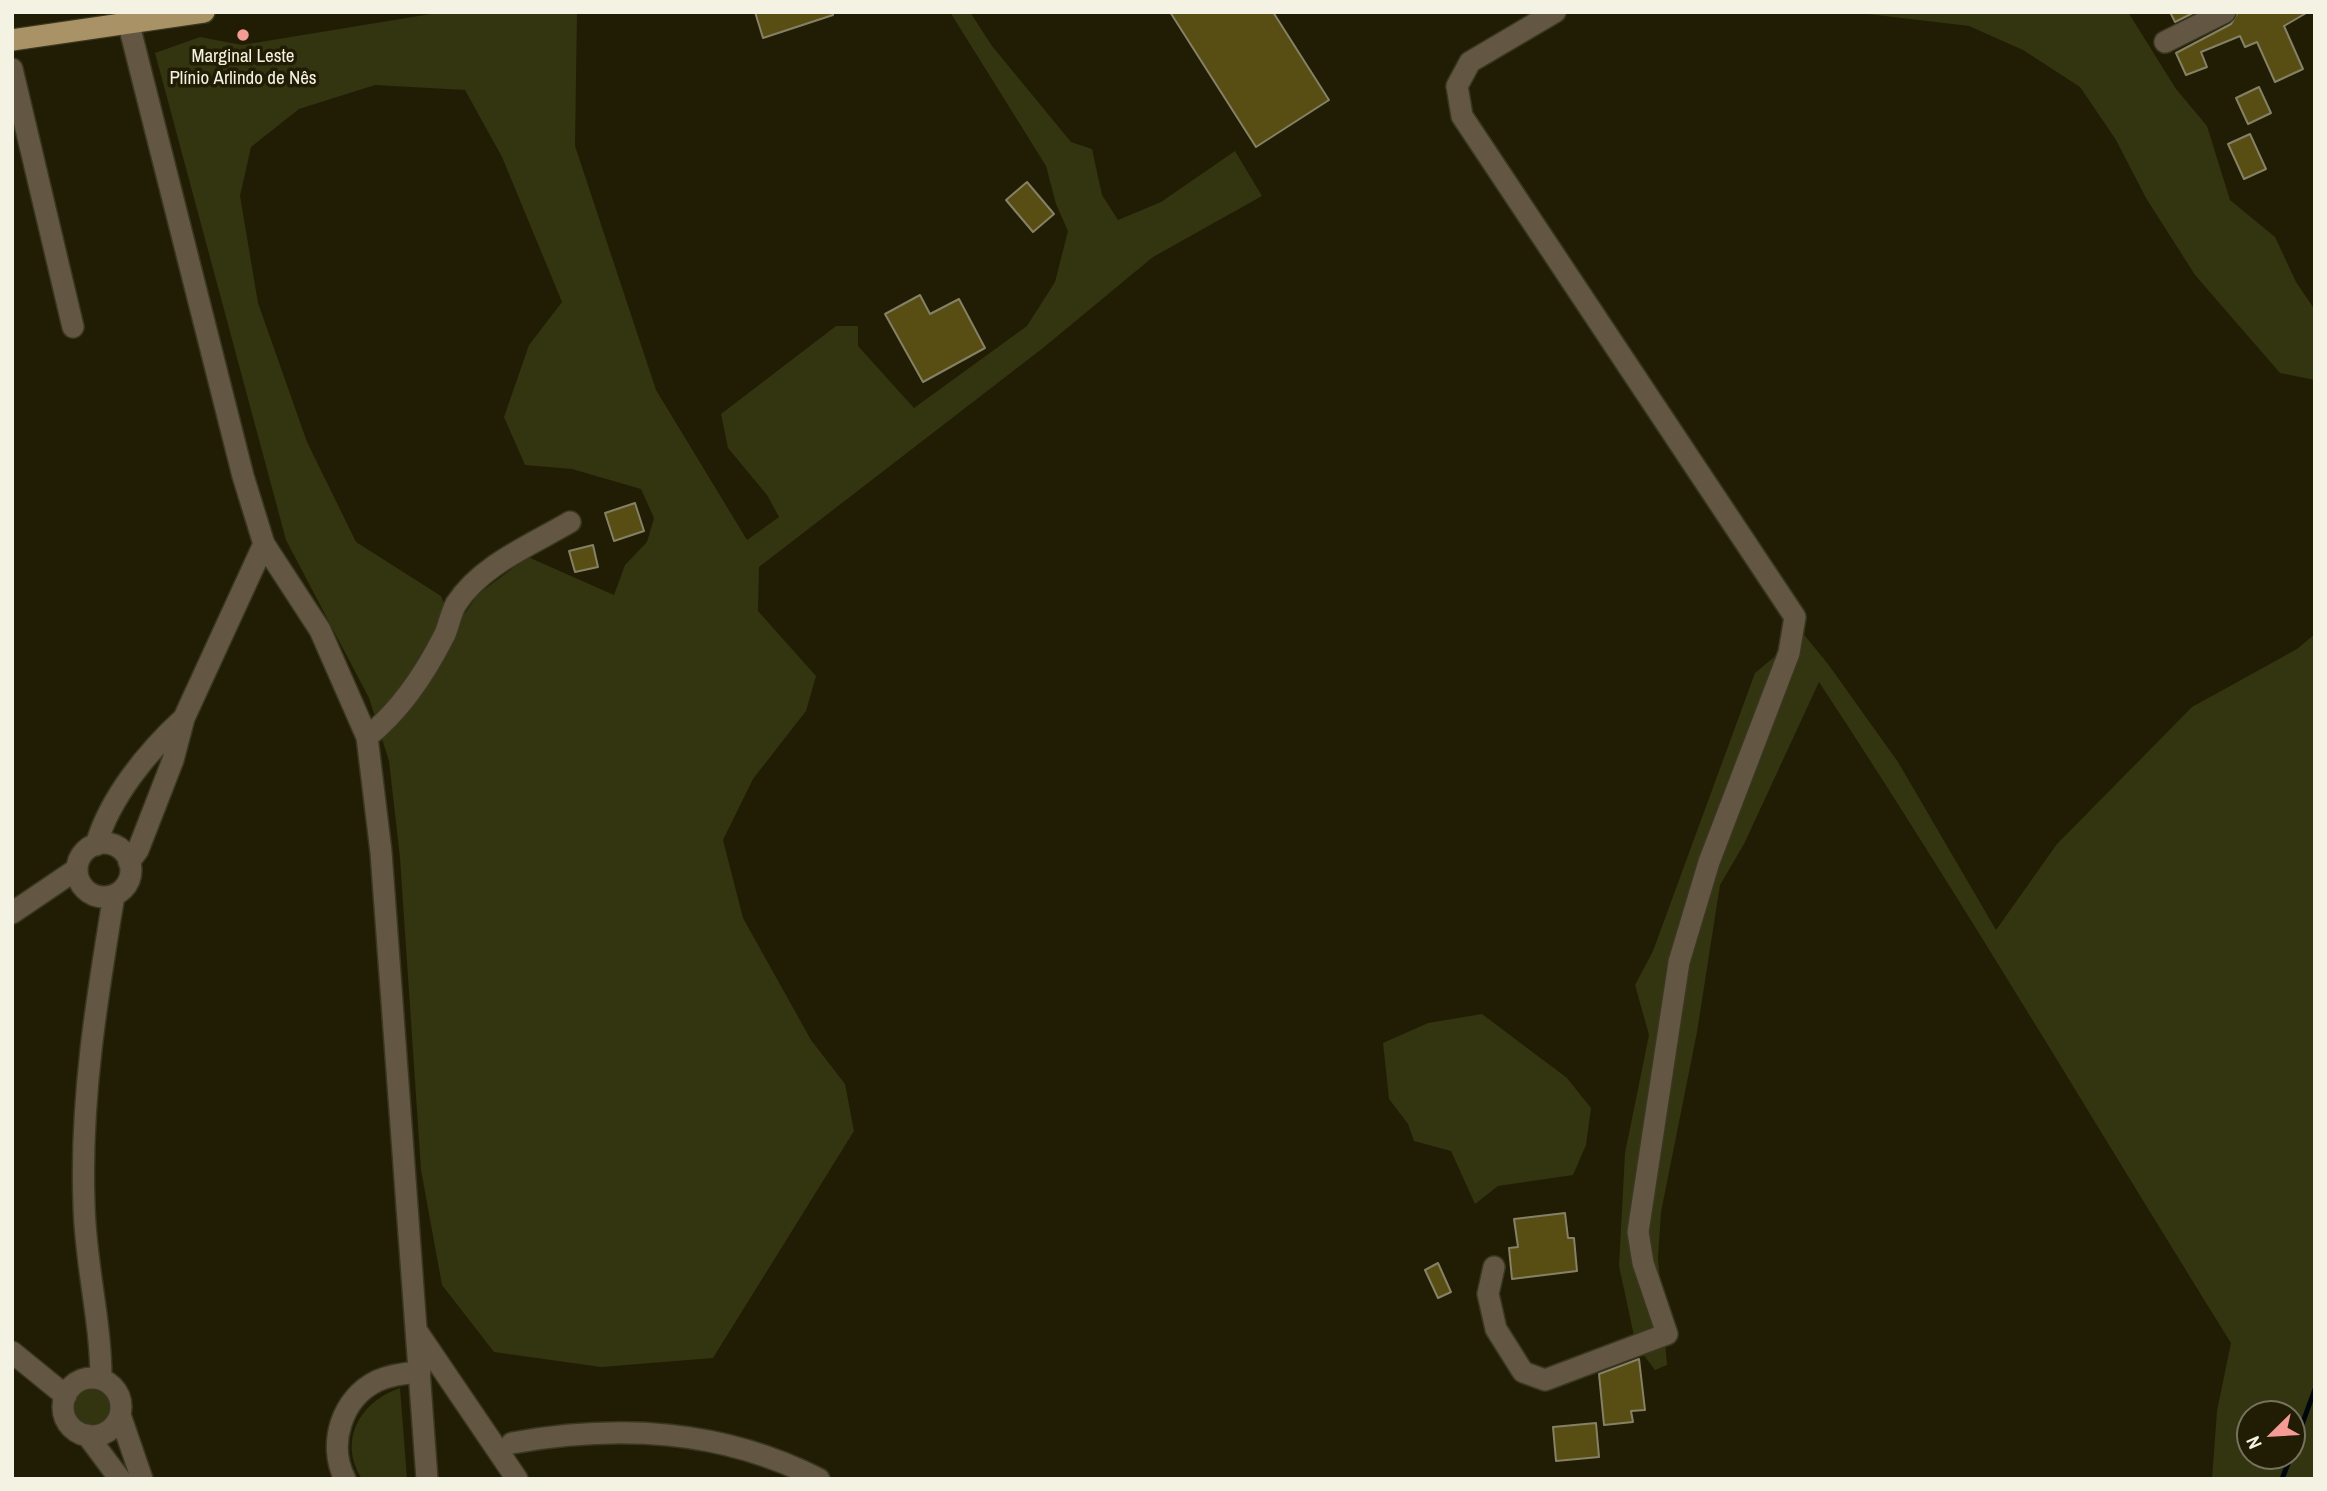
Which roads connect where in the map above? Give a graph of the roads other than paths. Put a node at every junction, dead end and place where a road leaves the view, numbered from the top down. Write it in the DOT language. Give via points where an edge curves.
graph roads {
  1 [pos="204,12"];
  2 [pos="1555,12"];
  3 [pos="2225,12"];
  4 [pos="128,21"];
  5 [pos="12,40"];
  6 [pos="2165,42"];
  7 [pos="12,69"];
  8 [pos="74,327"];
  9 [pos="570,522"];
  10 [pos="264,544"];
  11 [pos="184,718"];
  12 [pos="367,737"];
  13 [pos="96,845"];
  14 [pos="129,862"];
  15 [pos="77,869"];
  16 [pos="114,895"];
  17 [pos="12,913"];
  18 [pos="1494,1267"];
  19 [pos="417,1332"];
  20 [pos="12,1352"];
  21 [pos="420,1372"];
  22 [pos="102,1379"];
  23 [pos="66,1396"];
  24 [pos="120,1415"];
  25 [pos="87,1435"];
  26 [pos="512,1443"];
  27 [pos="120,1479"];
  28 [pos="142,1479"];
  29 [pos="345,1479"];
  30 [pos="426,1479"];
  31 [pos="517,1479"];
  32 [pos="819,1479"];
  1 -- 4 [label="main road"];
  2 -- 18 [label="street" via="1470,62 1457,86 1462,116 1795,617 1789,653 1709,862 1679,962 1638,1232 1643,1263 1667,1334 1545,1380 1523,1372 1496,1329 1488,1294"];
  3 -- 6 [label="street"];
  4 -- 5 [label="main road"];
  4 -- 10 [label="street" via="239,463"];
  7 -- 8 [label="street"];
  9 -- 12 [label="street" via="480,576 456,605 445,634 405,699 390,719"];
  10 -- 11 [label="street"];
  10 -- 12 [label="street" via="320,631"];
  11 -- 13 [label="street" via="154,746 102,826"];
  11 -- 14 [label="street" via="173,760 138,850"];
  12 -- 19 [label="street" via="381,852"];
  13 -- 14 [label="street" via="116,847"];
  13 -- 15 [label="street" via="85,852"];
  14 -- 16 [label="street" via="128,882"];
  15 -- 16 [label="street" via="88,892"];
  15 -- 17 [label="street"];
  16 -- 22 [label="street" via="96,1002 84,1126 83,1206"];
  19 -- 21 [label="street"];
  19 -- 31 [label="street"];
  20 -- 23 [label="street"];
  21 -- 29 [label="street" via="377,1381 346,1411 338,1432 337,1454"];
  21 -- 30 [label="street"];
  22 -- 23 [label="street" via="76,1383"];
  22 -- 24 [label="street" via="120,1398"];
  23 -- 25 [label="street" via="65,1416 78,1432"];
  24 -- 25 [label="street" via="108,1432"];
  24 -- 28 [label="street"];
  25 -- 27 [label="street"];
  26 -- 32 [label="street" via="550,1437 675,1434 757,1452"];
}
